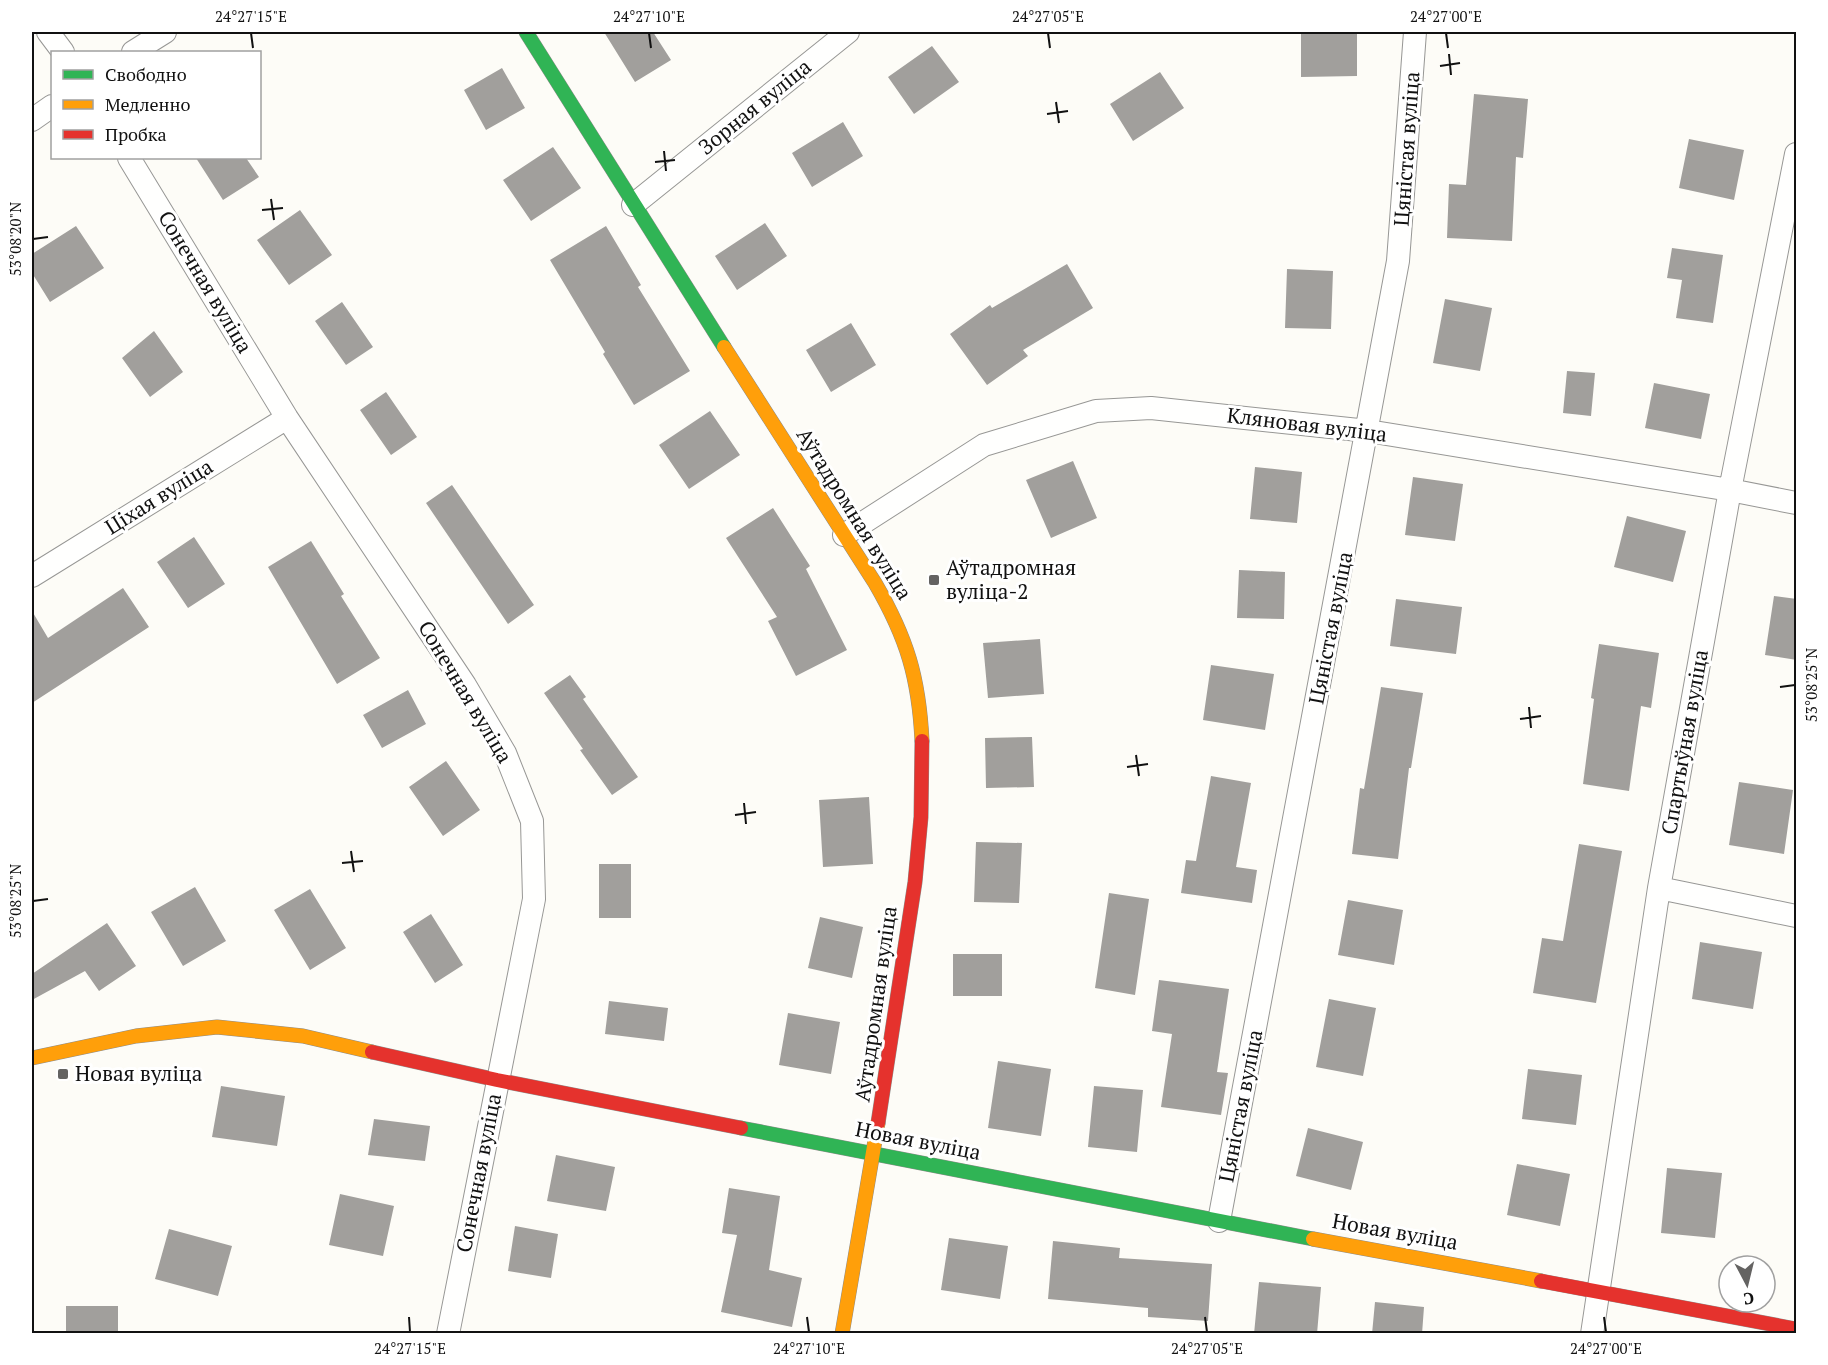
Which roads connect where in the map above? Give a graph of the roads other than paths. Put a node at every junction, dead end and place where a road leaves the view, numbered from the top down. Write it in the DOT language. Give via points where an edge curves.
graph roads {
  1 [pos="48,32"];
  2 [pos="165,32"];
  3 [pos="526,32"];
  4 [pos="848,32"];
  5 [pos="1415,32"];
  6 [pos="62,51"];
  7 [pos="135,51"];
  8 [pos="51,107"];
  9 [pos="32,120"];
  10 [pos="1797,154"];
  11 [pos="130,159"];
  12 [pos="633,205"];
  13 [pos="287,418"];
  14 [pos="1368,431"];
  15 [pos="1730,490"];
  16 [pos="1797,503"];
  17 [pos="844,535"];
  18 [pos="32,576"];
  19 [pos="1659,888"];
  20 [pos="1797,916"];
  21 [pos="32,1058"];
  22 [pos="497,1080"];
  23 [pos="875,1154"];
  24 [pos="1219,1221"];
  25 [pos="1600,1291"];
  26 [pos="1797,1329"];
  27 [pos="447,1334"];
  28 [pos="842,1334"];
  29 [pos="1592,1334"];
  1 -- 6 [label="street"];
  2 -- 7 [label="street"];
  3 -- 12 [label="street, Аўтадромная вуліца"];
  4 -- 12 [label="street, Зорная вуліца"];
  5 -- 14 [label="street, Цяністая вуліца" via="1398,261"];
  8 -- 9 [label="street"];
  10 -- 15 [label="street, Спартыўная вуліца"];
  11 -- 13 [label="street, Сонечная вуліца"];
  12 -- 17 [label="street, Аўтадромная вуліца"];
  13 -- 18 [label="street, Ціхая вуліца"];
  13 -- 22 [label="street, Сонечная вуліца" via="465,685 505,753 532,821 534,899"];
  14 -- 15 [label="street, Кляновая вуліца"];
  14 -- 17 [label="street, Кляновая вуліца" via="1151,408 1096,411 984,445"];
  14 -- 24 [label="street, Цяністая вуліца"];
  15 -- 16 [label="street, Кляновая вуліца"];
  15 -- 19 [label="street, Спартыўная вуліца"];
  17 -- 23 [label="street, Аўтадромная вуліца" via="875,583 910,658 921,720 920,853"];
  19 -- 20 [label="street"];
  19 -- 25 [label="street, Спартыўная вуліца"];
  21 -- 22 [label="street, Новая вуліца" via="136,1036 217,1027 303,1036"];
  22 -- 23 [label="street, Новая вуліца"];
  22 -- 27 [label="street, Сонечная вуліца"];
  23 -- 24 [label="street, Новая вуліца"];
  23 -- 28 [label="street, Аўтадромная вуліца"];
  24 -- 25 [label="street, Новая вуліца"];
  25 -- 26 [label="street, Новая вуліца"];
  25 -- 29 [label="street, Спартыўная вуліца"];
}
